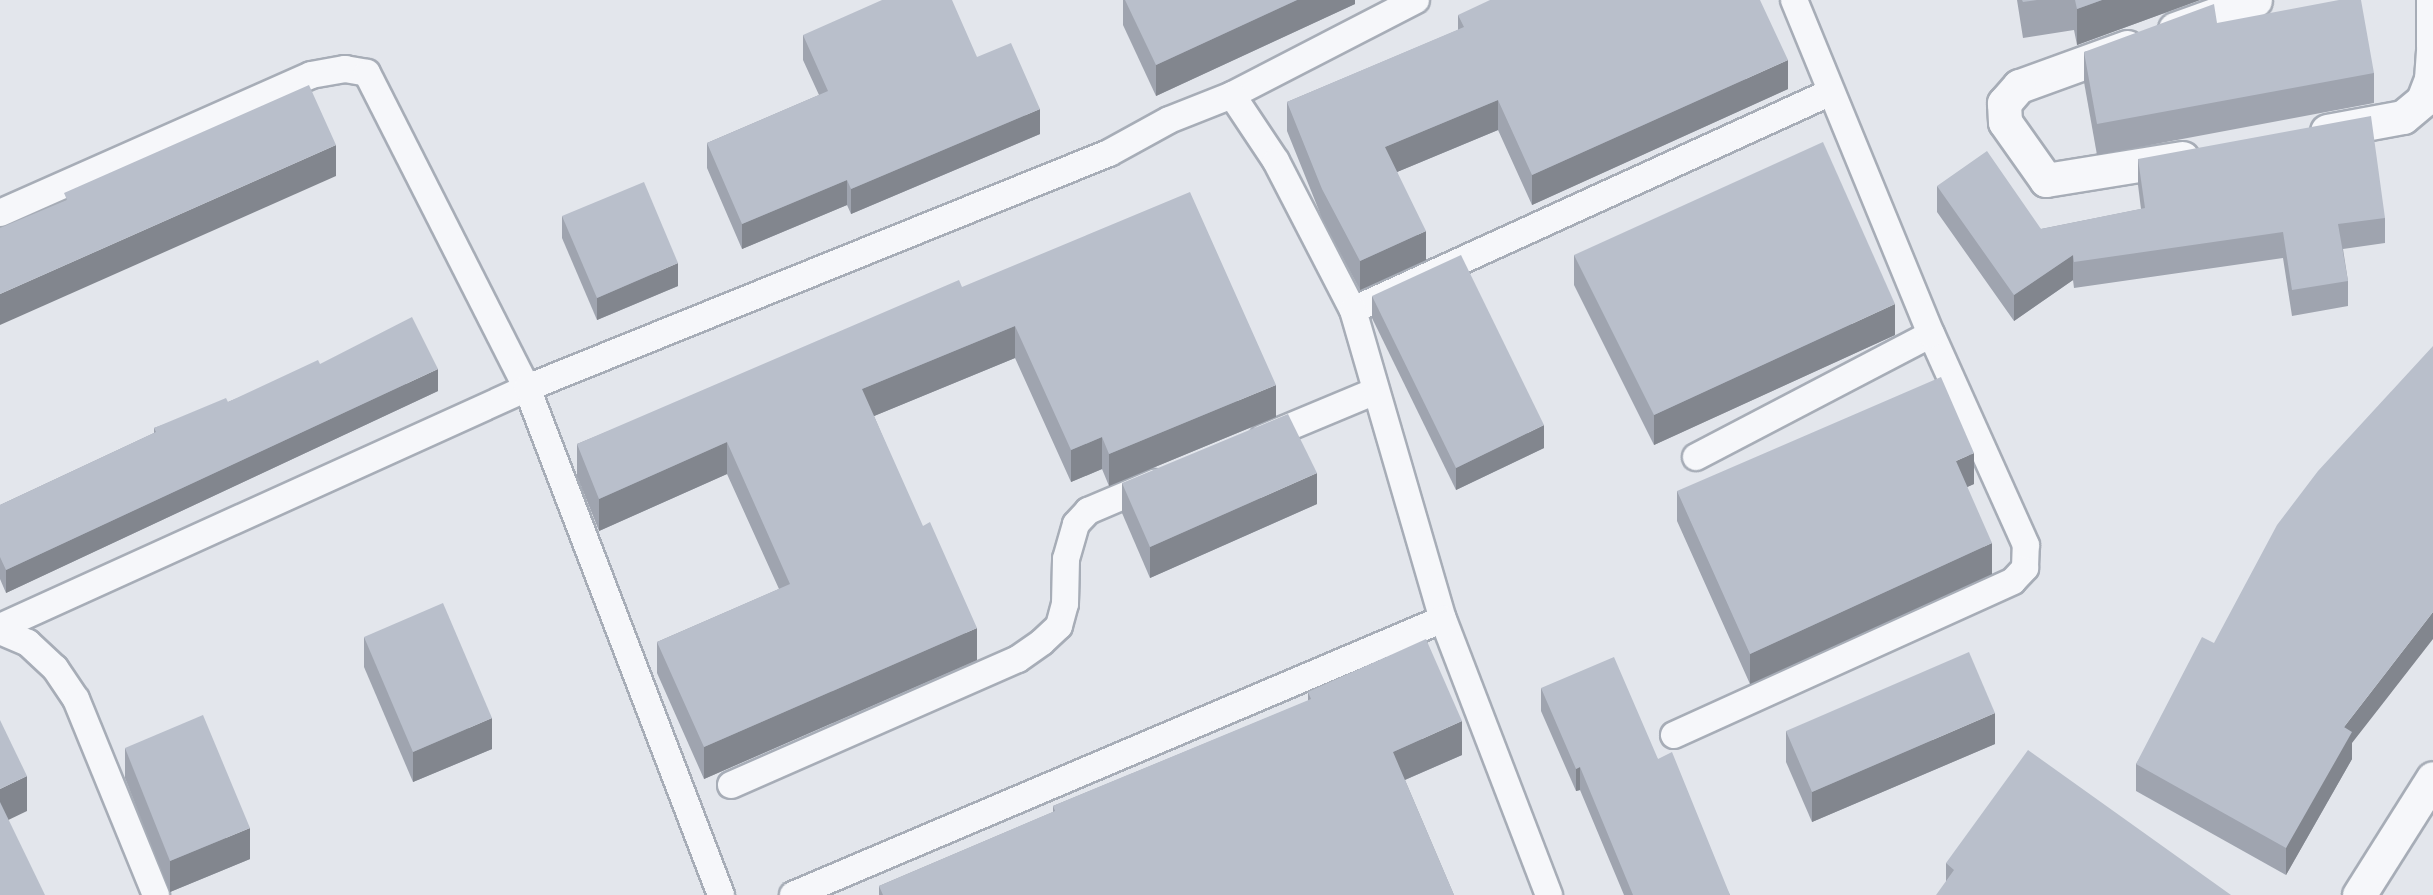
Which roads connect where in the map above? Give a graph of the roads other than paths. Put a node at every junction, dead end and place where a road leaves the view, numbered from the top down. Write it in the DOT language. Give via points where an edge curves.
graph roads {
  1 [pos="1416,0"];
  2 [pos="1794,0"];
  3 [pos="2255,0"];
  4 [pos="2433,0"];
  5 [pos="2433,46"];
  6 [pos="2433,51"];
  7 [pos="1829,93"];
  8 [pos="1232,95"];
  9 [pos="2297,137"];
  10 [pos="2215,152"];
  11 [pos="0,213"];
  12 [pos="1353,310"];
  13 [pos="1931,334"];
  14 [pos="527,388"];
  15 [pos="1376,391"];
  16 [pos="1237,449"];
  17 [pos="1696,457"];
  18 [pos="1172,475"];
  19 [pos="1443,619"];
  20 [pos="0,627"];
  21 [pos="0,631"];
  22 [pos="1674,735"];
  23 [pos="2433,778"];
  24 [pos="731,785"];
  25 [pos="156,895"];
  26 [pos="721,895"];
  27 [pos="793,895"];
  28 [pos="1549,895"];
  29 [pos="2359,895"];
  1 -- 8 [label="lane"];
  2 -- 7 [label="lane"];
  3 -- 10 [label="street" via="2019,86 2004,103 2005,122 2046,180"];
  4 -- 5 [label="street"];
  6 -- 9 [label="street" via="2431,79 2423,100 2403,117"];
  7 -- 12 [label="lane"];
  7 -- 13 [label="lane"];
  8 -- 12 [label="lane" via="1276,162"];
  8 -- 14 [label="lane" via="1169,120 1109,153"];
  11 -- 14 [label="lane" via="311,75 345,69 367,73"];
  12 -- 15 [label="lane"];
  13 -- 17 [label="lane"];
  13 -- 22 [label="lane" via="2026,545 2025,568 2013,581"];
  14 -- 20 [label="lane"];
  14 -- 26 [label="lane"];
  15 -- 16 [label="lane"];
  15 -- 19 [label="lane"];
  18 -- 24 [label="lane" via="1088,512 1076,524 1066,559 1065,604 1059,626 1018,659"];
  19 -- 27 [label="lane"];
  19 -- 28 [label="lane"];
  21 -- 25 [label="lane" via="28,643 55,668 76,699"];
  23 -- 29 [label="street"];
}
